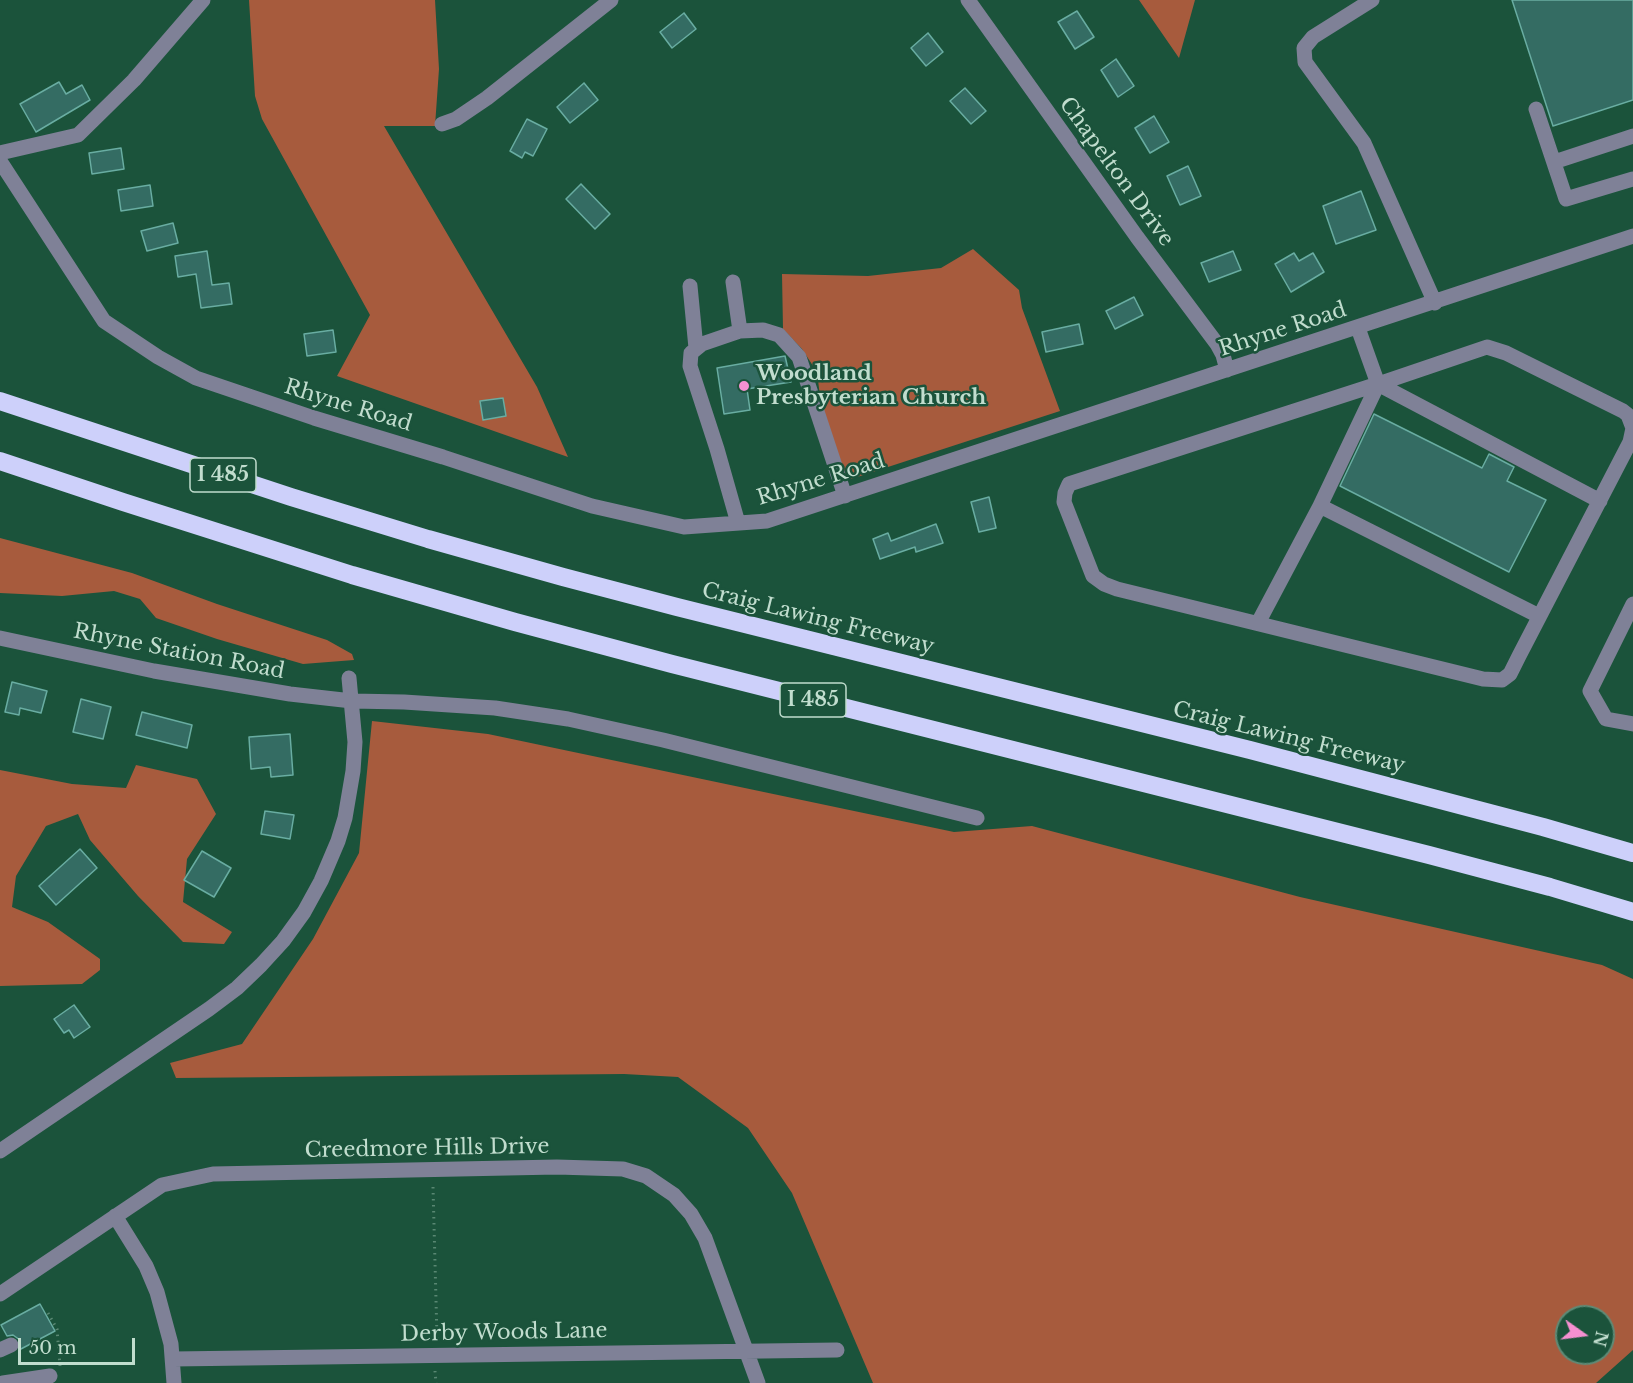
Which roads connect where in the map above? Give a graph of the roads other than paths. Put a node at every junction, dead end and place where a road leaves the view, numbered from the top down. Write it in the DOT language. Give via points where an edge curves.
graph roads {
  1 [pos="203,0"];
  2 [pos="611,0"];
  3 [pos="968,0"];
  4 [pos="1372,0"];
  5 [pos="1536,109"];
  6 [pos="442,124"];
  7 [pos="1633,136"];
  8 [pos="0,153"];
  9 [pos="0,161"];
  10 [pos="1554,162"];
  11 [pos="1633,179"];
  12 [pos="1633,237"];
  13 [pos="733,282"];
  14 [pos="690,286"];
  15 [pos="1435,303"];
  16 [pos="1358,328"];
  17 [pos="740,331"];
  18 [pos="696,348"];
  19 [pos="1227,370"];
  20 [pos="1378,384"];
  21 [pos="0,393"];
  22 [pos="0,401"];
  23 [pos="85,430"];
  24 [pos="0,461"];
  25 [pos="0,470"];
  26 [pos="845,496"];
  27 [pos="1600,501"];
  28 [pos="123,502"];
  29 [pos="1320,506"];
  30 [pos="738,523"];
  31 [pos="1633,604"];
  32 [pos="1539,616"];
  33 [pos="1258,623"];
  34 [pos="0,638"];
  35 [pos="350,678"];
  36 [pos="352,701"];
  37 [pos="1633,724"];
  38 [pos="977,818"];
  39 [pos="1633,853"];
  40 [pos="1633,912"];
  41 [pos="0,1151"];
  42 [pos="115,1216"];
  43 [pos="0,1294"];
  44 [pos="745,1350"];
  45 [pos="837,1350"];
  46 [pos="172,1359"];
  47 [pos="54,1374"];
  48 [pos="3,1383"];
  49 [pos="174,1383"];
  50 [pos="758,1383"];
  1 -- 8 [label="street" via="134,80 78,135"];
  2 -- 6 [label="street" via="487,98"];
  3 -- 19 [label="street, Chapelton Drive" via="1217,344"];
  4 -- 15 [label="street" via="1313,37 1304,48 1305,62 1364,143"];
  5 -- 10 [label="street"];
  7 -- 10 [label="street"];
  9 -- 30 [label="street, Rhyne Road" via="104,321 196,378 592,506 684,527"];
  10 -- 11 [label="street" via="1566,199"];
  12 -- 15 [label="street, Rhyne Road"];
  13 -- 17 [label="street"];
  14 -- 18 [label="street"];
  15 -- 16 [label="street, Rhyne Road"];
  16 -- 19 [label="street, Rhyne Road"];
  16 -- 20 [label="street"];
  17 -- 18 [label="street"];
  17 -- 26 [label="street" via="763,330 779,336 800,357"];
  18 -- 30 [label="street" via="691,353 690,366"];
  19 -- 26 [label="street, Rhyne Road"];
  20 -- 27 [label="street"];
  20 -- 27 [label="street" via="1487,347 1623,411 1633,428 1630,442"];
  20 -- 29 [label="street"];
  20 -- 33 [label="street" via="1069,484 1064,502 1093,576 1104,584"];
  21 -- 23 [label="highway"];
  22 -- 23 [label="highway, Craig Lawing Freeway / I 485"];
  23 -- 39 [label="highway, Craig Lawing Freeway / I 485" via="383,525 562,577 1250,750"];
  24 -- 28 [label="highway, I 485"];
  25 -- 28 [label="highway"];
  26 -- 30 [label="street, Rhyne Road" via="767,521"];
  27 -- 32 [label="street"];
  28 -- 40 [label="highway, I 485" via="515,622 1429,855"];
  29 -- 32 [label="street"];
  29 -- 33 [label="street"];
  31 -- 37 [label="street" via="1590,692 1606,719"];
  32 -- 33 [label="street" via="1510,674 1502,680 1483,679"];
  34 -- 36 [label="street, Rhyne Station Road" via="154,672"];
  35 -- 36 [label="street"];
  36 -- 38 [label="street, Rhyne Station Road" via="495,708 568,719"];
  36 -- 41 [label="street" via="354,771 345,818 330,862 304,912 237,988"];
  42 -- 43 [label="street, Creedmore Hills Drive"];
  42 -- 44 [label="street, Creedmore Hills Drive" via="162,1185 213,1174 623,1169 646,1176 674,1195 691,1214 705,1238"];
  42 -- 46 [label="street" via="157,1292"];
  44 -- 45 [label="street, Derby Woods Lane"];
  44 -- 46 [label="street, Derby Woods Lane"];
  44 -- 50 [label="street, Creedmore Hills Drive"];
  46 -- 49 [label="street"];
  47 -- 48 [label="street"];
}
